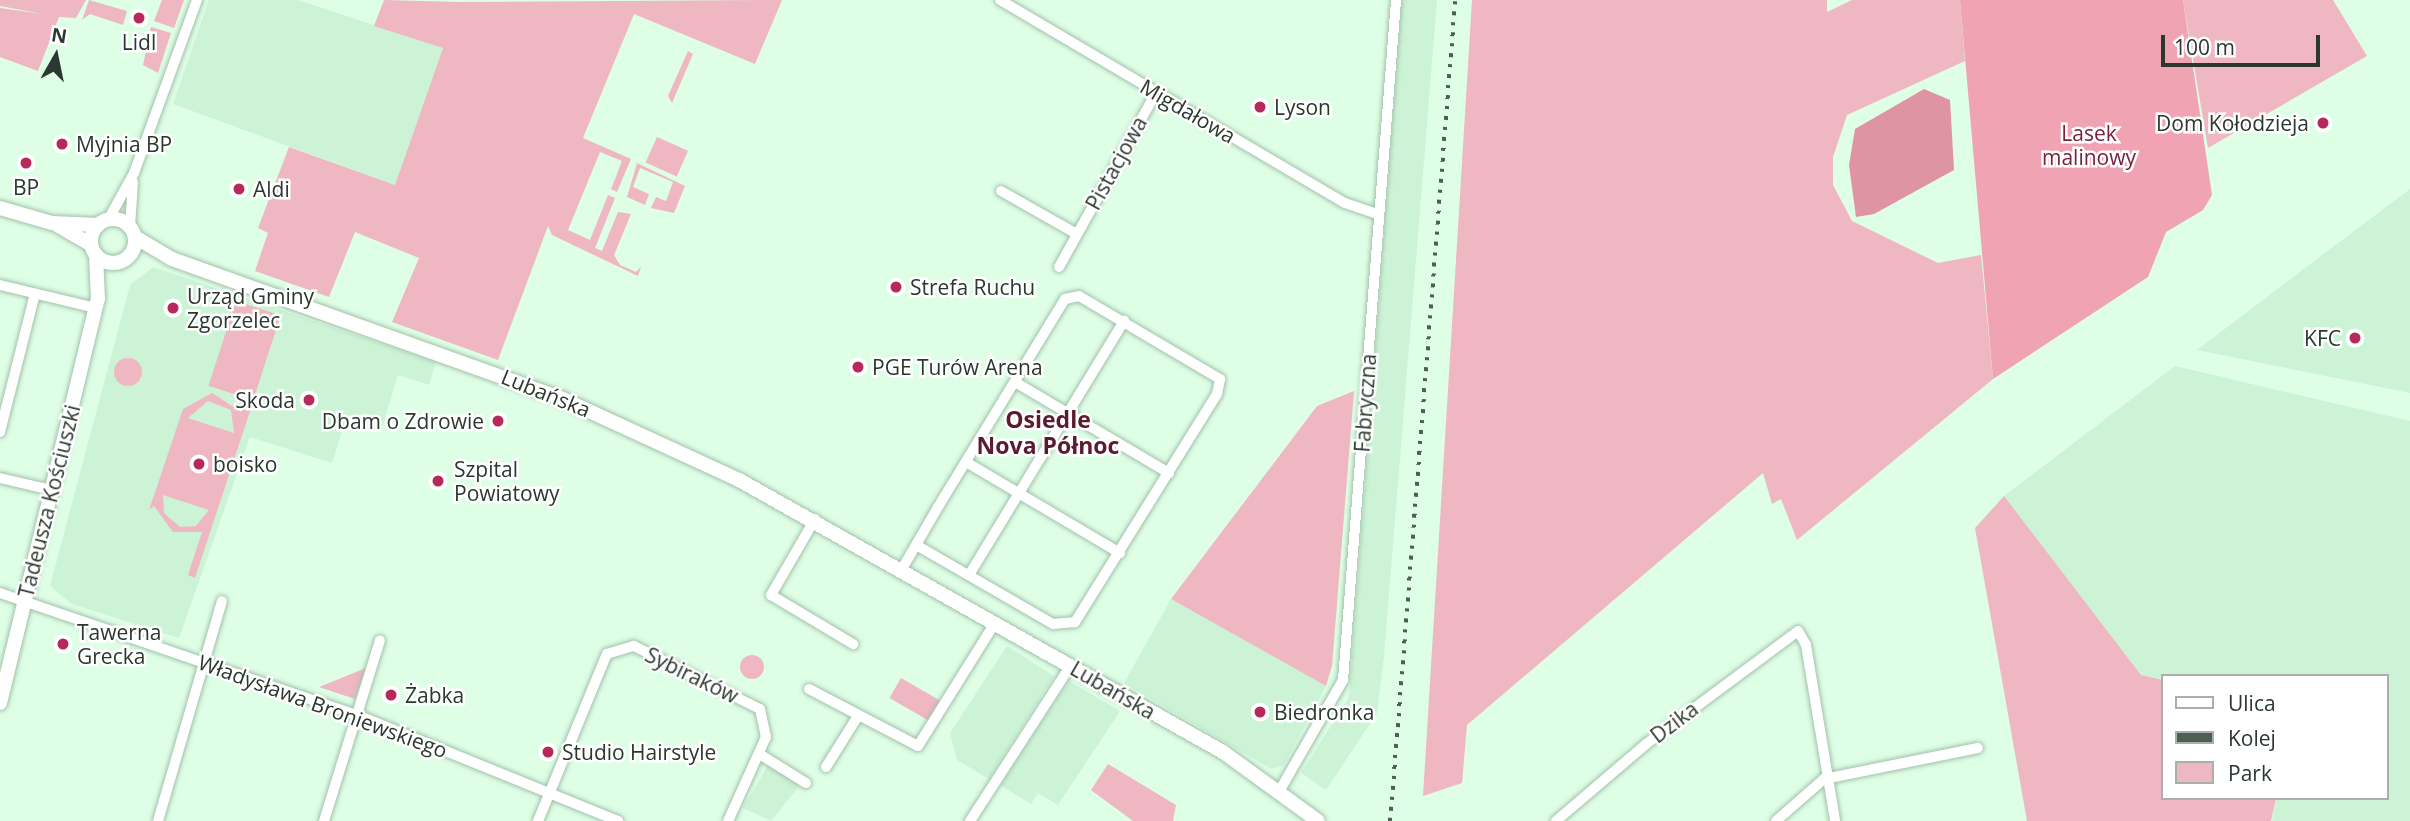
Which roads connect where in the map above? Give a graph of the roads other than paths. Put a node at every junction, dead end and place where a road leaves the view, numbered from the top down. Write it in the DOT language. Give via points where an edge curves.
graph roads {
  1 [pos="197,0"];
  2 [pos="1000,0"];
  3 [pos="1396,0"];
  4 [pos="1156,93"];
  5 [pos="134,173"];
  6 [pos="1002,191"];
  7 [pos="0,208"];
  8 [pos="1379,215"];
  9 [pos="103,222"];
  10 [pos="52,223"];
  11 [pos="132,232"];
  12 [pos="1077,234"];
  13 [pos="94,250"];
  14 [pos="172,259"];
  15 [pos="123,260"];
  16 [pos="1059,267"];
  17 [pos="0,285"];
  18 [pos="35,294"];
  19 [pos="97,303"];
  20 [pos="1124,321"];
  21 [pos="1016,382"];
  22 [pos="1068,413"];
  23 [pos="0,432"];
  24 [pos="966,462"];
  25 [pos="1169,473"];
  26 [pos="0,478"];
  27 [pos="51,490"];
  28 [pos="1018,493"];
  29 [pos="815,519"];
  30 [pos="916,545"];
  31 [pos="1120,553"];
  32 [pos="902,569"];
  33 [pos="968,575"];
  34 [pos="0,593"];
  35 [pos="25,600"];
  36 [pos="222,601"];
  37 [pos="995,623"];
  38 [pos="380,640"];
  39 [pos="853,644"];
  40 [pos="203,663"];
  41 [pos="1071,665"];
  42 [pos="809,688"];
  43 [pos="0,703"];
  44 [pos="357,715"];
  45 [pos="858,716"];
  46 [pos="1978,748"];
  47 [pos="761,755"];
  48 [pos="826,768"];
  49 [pos="1824,779"];
  50 [pos="806,783"];
  51 [pos="1280,790"];
  52 [pos="553,791"];
  53 [pos="159,821"];
  54 [pos="324,821"];
  55 [pos="538,821"];
  56 [pos="618,821"];
  57 [pos="728,821"];
  58 [pos="970,821"];
  59 [pos="1318,821"];
  60 [pos="1556,821"];
  61 [pos="1776,821"];
  62 [pos="1835,821"];
  1 -- 5 [label="street"];
  2 -- 4 [label="street, Migdałowa"];
  3 -- 8 [label="street, Fabryczna"];
  4 -- 8 [label="street, Migdałowa" via="1345,204"];
  4 -- 12 [label="street, Pistacjowa"];
  5 -- 9 [label="street"];
  5 -- 11 [label="street"];
  6 -- 12 [label="street, Pistacjowa"];
  7 -- 10 [label="main road"];
  8 -- 51 [label="street, Fabryczna" via="1343,680"];
  9 -- 10 [label="main road"];
  9 -- 11 [label="main road, Lubańska"];
  9 -- 13 [label="main road"];
  10 -- 13 [label="main road"];
  11 -- 14 [label="main road, Lubańska"];
  11 -- 15 [label="main road, Tadeusza Kościuszki"];
  12 -- 16 [label="street, Pistacjowa"];
  13 -- 15 [label="main road, Lubańska"];
  13 -- 19 [label="main road, Tadeusza Kościuszki"];
  14 -- 15 [label="main road, Lubańska"];
  14 -- 29 [label="main road, Lubańska" via="564,399"];
  15 -- 19 [label="main road, Tadeusza Kościuszki"];
  17 -- 18 [label="street"];
  18 -- 19 [label="street"];
  18 -- 23 [label="street"];
  19 -- 27 [label="main road, Tadeusza Kościuszki"];
  20 -- 21 [label="street" via="1079,296 1062,302"];
  20 -- 22 [label="street"];
  20 -- 25 [label="street" via="1220,379"];
  21 -- 22 [label="street"];
  21 -- 24 [label="street"];
  22 -- 25 [label="street"];
  22 -- 28 [label="street"];
  24 -- 28 [label="street"];
  24 -- 30 [label="street"];
  25 -- 31 [label="street"];
  26 -- 27 [label="street"];
  27 -- 35 [label="main road, Tadeusza Kościuszki"];
  28 -- 31 [label="street"];
  28 -- 33 [label="street"];
  29 -- 32 [label="main road, Lubańska"];
  29 -- 39 [label="street" via="771,595"];
  30 -- 32 [label="street"];
  30 -- 33 [label="street"];
  31 -- 33 [label="street" via="1079,618 1066,625 1053,624"];
  32 -- 37 [label="main road, Lubańska"];
  34 -- 35 [label="street, Władysława Broniewskiego"];
  35 -- 40 [label="street, Władysława Broniewskiego"];
  35 -- 43 [label="main road, Tadeusza Kościuszki"];
  36 -- 40 [label="street"];
  37 -- 41 [label="main road, Lubańska"];
  37 -- 45 [label="street" via="918,746"];
  38 -- 44 [label="street"];
  40 -- 44 [label="street, Władysława Broniewskiego"];
  40 -- 53 [label="street"];
  41 -- 51 [label="main road, Lubańska"];
  41 -- 58 [label="street"];
  42 -- 45 [label="street"];
  44 -- 52 [label="street, Władysława Broniewskiego"];
  44 -- 54 [label="street"];
  45 -- 48 [label="street"];
  46 -- 49 [label="street"];
  47 -- 50 [label="street"];
  47 -- 52 [label="street, Sybiraków" via="767,728 760,709 634,646 621,647 607,654"];
  47 -- 57 [label="street, Sybiraków"];
  49 -- 60 [label="street, Dzika" via="1806,645 1798,631 1646,744"];
  49 -- 61 [label="street"];
  49 -- 62 [label="street"];
  51 -- 59 [label="main road, Lubańska"];
  52 -- 55 [label="street, Sybiraków"];
  52 -- 56 [label="street, Władysława Broniewskiego"];
}
